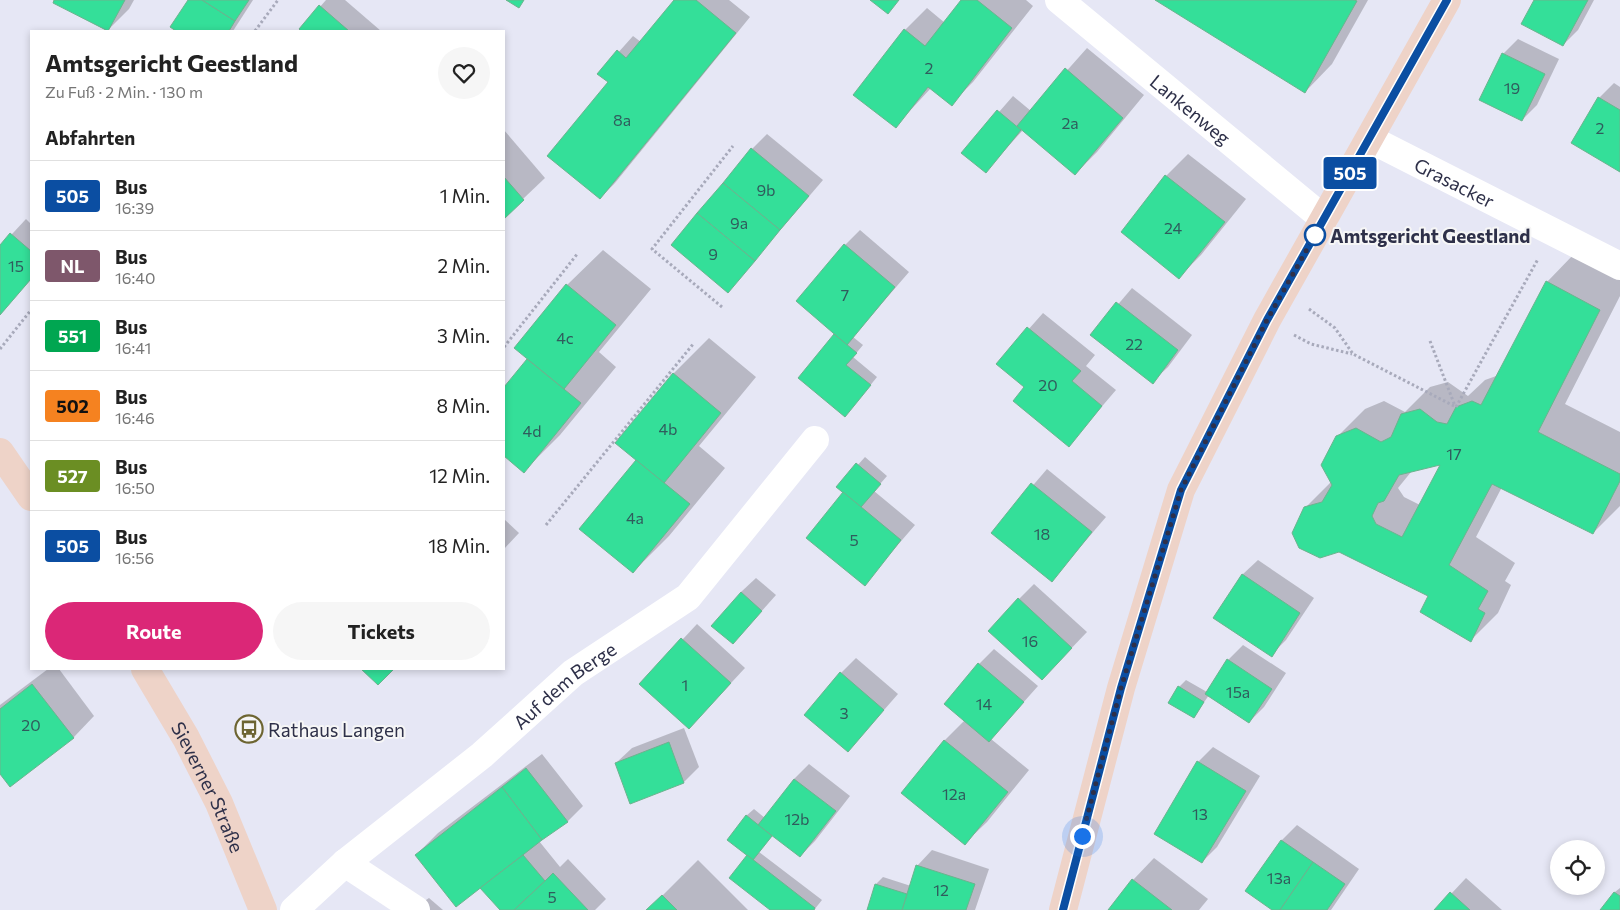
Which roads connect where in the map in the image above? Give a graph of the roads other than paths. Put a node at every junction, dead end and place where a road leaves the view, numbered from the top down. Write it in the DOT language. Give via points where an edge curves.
graph roads {
  1 [pos="1058,0"];
  2 [pos="1447,0"];
  3 [pos="1370,139"];
  4 [pos="1324,219"];
  5 [pos="1620,266"];
  6 [pos="815,440"];
  7 [pos="0,452"];
  8 [pos="30,496"];
  9 [pos="146,670"];
  10 [pos="345,863"];
  11 [pos="263,910"];
  12 [pos="294,910"];
  13 [pos="416,910"];
  14 [pos="1063,910"];
  1 -- 4 [label="street, Lankenweg"];
  2 -- 3 [label="main road"];
  3 -- 4 [label="main road"];
  3 -- 5 [label="street, Grasacker"];
  4 -- 14 [label="main road" via="1267,320 1181,490 1121,688"];
  6 -- 10 [label="street, Auf dem Berge" via="688,597 573,673 482,755"];
  7 -- 8 [label="main road"];
  9 -- 11 [label="main road, Sieverner Straße" via="186,738 219,803"];
  10 -- 12 [label="street, Auf dem Berge"];
  10 -- 13 [label="street"];
}
